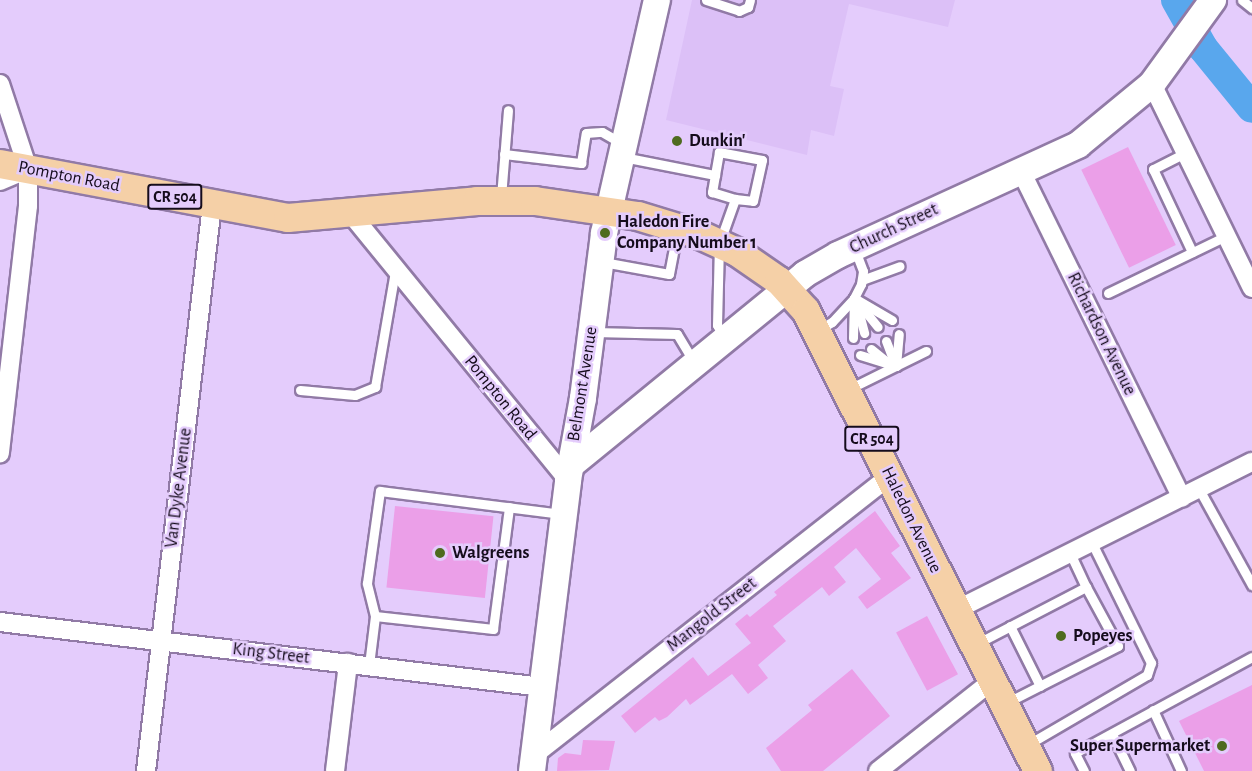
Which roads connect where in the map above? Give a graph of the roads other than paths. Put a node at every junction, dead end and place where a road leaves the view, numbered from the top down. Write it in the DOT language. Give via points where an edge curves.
graph roads {
  1 [pos="657,0"];
  2 [pos="706,0"];
  3 [pos="750,0"];
  4 [pos="1242,0"];
  5 [pos="1212,1"];
  6 [pos="1252,8"];
  7 [pos="0,84"];
  8 [pos="1152,84"];
  9 [pos="508,110"];
  10 [pos="619,145"];
  11 [pos="1185,153"];
  12 [pos="504,154"];
  13 [pos="0,164"];
  14 [pos="28,169"];
  15 [pos="1021,171"];
  16 [pos="715,174"];
  17 [pos="0,181"];
  18 [pos="735,198"];
  19 [pos="501,200"];
  20 [pos="212,205"];
  21 [pos="609,211"];
  22 [pos="351,214"];
  23 [pos="678,227"];
  24 [pos="1226,236"];
  25 [pos="719,244"];
  26 [pos="855,248"];
  27 [pos="1192,252"];
  28 [pos="601,262"];
  29 [pos="392,264"];
  30 [pos="900,266"];
  31 [pos="862,280"];
  32 [pos="787,288"];
  33 [pos="1252,288"];
  34 [pos="1108,293"];
  35 [pos="854,298"];
  36 [pos="892,320"];
  37 [pos="878,327"];
  38 [pos="816,330"];
  39 [pos="592,332"];
  40 [pos="864,333"];
  41 [pos="899,334"];
  42 [pos="724,337"];
  43 [pos="853,338"];
  44 [pos="886,341"];
  45 [pos="871,349"];
  46 [pos="926,351"];
  47 [pos="860,355"];
  48 [pos="694,362"];
  49 [pos="896,366"];
  50 [pos="300,390"];
  51 [pos="847,390"];
  52 [pos="0,453"];
  53 [pos="1252,462"];
  54 [pos="569,472"];
  55 [pos="890,476"];
  56 [pos="1199,489"];
  57 [pos="1182,498"];
  58 [pos="509,507"];
  59 [pos="563,514"];
  60 [pos="1092,543"];
  61 [pos="1070,553"];
  62 [pos="1252,585"];
  63 [pos="1086,587"];
  64 [pos="956,610"];
  65 [pos="375,615"];
  66 [pos="0,622"];
  67 [pos="1010,626"];
  68 [pos="161,641"];
  69 [pos="974,646"];
  70 [pos="1252,657"];
  71 [pos="348,663"];
  72 [pos="369,665"];
  73 [pos="1040,686"];
  74 [pos="542,687"];
  75 [pos="998,693"];
  76 [pos="1153,710"];
  77 [pos="1112,734"];
  78 [pos="1026,745"];
  79 [pos="533,763"];
  80 [pos="146,771"];
  81 [pos="335,771"];
  82 [pos="878,771"];
  83 [pos="1038,771"];
  84 [pos="1084,771"];
  85 [pos="1130,771"];
  86 [pos="1181,771"];
  1 -- 10 [label="street, Belmont Avenue"];
  2 -- 3 [label="lane" via="740,11 748,7"];
  4 -- 6 [label="lane"];
  5 -- 8 [label="street, Church Street"];
  7 -- 14 [label="street"];
  8 -- 11 [label="street"];
  8 -- 15 [label="street, Church Street" via="1078,145"];
  9 -- 12 [label="lane"];
  10 -- 12 [label="lane" via="602,132 586,133 581,163"];
  10 -- 16 [label="lane"];
  10 -- 21 [label="street, Belmont Avenue"];
  11 -- 24 [label="street"];
  11 -- 27 [label="lane" via="1153,169"];
  12 -- 19 [label="lane"];
  13 -- 14 [label="main road, Pompton Road / CR 504"];
  14 -- 17 [label="street"];
  14 -- 20 [label="main road, Pompton Road / CR 504"];
  14 -- 52 [label="street" via="28,206"];
  15 -- 26 [label="street, Church Street"];
  15 -- 57 [label="street, Richardson Avenue"];
  16 -- 18 [label="lane" via="712,192"];
  16 -- 18 [label="lane" via="719,152 762,160 753,201"];
  18 -- 25 [label="lane"];
  19 -- 21 [label="main road, CR 504"];
  19 -- 22 [label="main road, CR 504"];
  20 -- 22 [label="main road, Pompton Road / CR 504" via="288,218"];
  20 -- 68 [label="street, Van Dyke Avenue"];
  21 -- 23 [label="main road, Haledon Avenue / CR 504"];
  21 -- 28 [label="street, Belmont Avenue"];
  22 -- 29 [label="street, Pompton Road"];
  23 -- 25 [label="main road, Haledon Avenue / CR 504"];
  23 -- 28 [label="lane" via="669,274"];
  24 -- 27 [label="lane"];
  24 -- 33 [label="street"];
  25 -- 32 [label="main road, Haledon Avenue / CR 504"];
  25 -- 42 [label="lane" via="717,325"];
  26 -- 31 [label="lane"];
  26 -- 32 [label="street, Church Street"];
  27 -- 34 [label="lane"];
  28 -- 39 [label="street, Belmont Avenue"];
  29 -- 50 [label="lane" via="375,387 355,395"];
  29 -- 54 [label="street, Pompton Road"];
  30 -- 31 [label="lane"];
  31 -- 35 [label="lane"];
  32 -- 38 [label="main road, Haledon Avenue / CR 504"];
  32 -- 42 [label="street, Church Street"];
  35 -- 36 [label="lane"];
  35 -- 37 [label="lane"];
  35 -- 38 [label="lane" via="832,322"];
  35 -- 40 [label="lane"];
  35 -- 43 [label="lane"];
  38 -- 51 [label="main road, Haledon Avenue / CR 504"];
  39 -- 48 [label="lane" via="677,334"];
  39 -- 54 [label="street, Belmont Avenue"];
  41 -- 49 [label="lane"];
  42 -- 48 [label="street, Church Street"];
  44 -- 49 [label="lane"];
  45 -- 49 [label="lane"];
  46 -- 49 [label="lane"];
  47 -- 49 [label="lane"];
  48 -- 54 [label="street, Church Street"];
  49 -- 51 [label="lane"];
  51 -- 55 [label="main road, Haledon Avenue / CR 504"];
  53 -- 56 [label="street"];
  54 -- 59 [label="street, Belmont Avenue"];
  55 -- 64 [label="main road, Haledon Avenue / CR 504"];
  55 -- 79 [label="street, Mangold Street"];
  56 -- 57 [label="street"];
  56 -- 62 [label="lane"];
  57 -- 60 [label="street"];
  58 -- 59 [label="lane"];
  58 -- 65 [label="lane" via="493,629"];
  58 -- 65 [label="lane" via="380,491 367,583"];
  59 -- 74 [label="street, Belmont Avenue"];
  60 -- 61 [label="street"];
  60 -- 78 [label="lane" via="1151,663 1147,675"];
  61 -- 63 [label="lane"];
  61 -- 64 [label="street"];
  63 -- 67 [label="lane"];
  63 -- 73 [label="lane" via="1118,646"];
  64 -- 69 [label="main road, Haledon Avenue / CR 504"];
  65 -- 72 [label="lane"];
  66 -- 68 [label="street, King Street"];
  67 -- 69 [label="lane"];
  67 -- 73 [label="lane"];
  68 -- 71 [label="street, King Street"];
  68 -- 80 [label="street, Van Dyke Avenue"];
  69 -- 75 [label="main road, Haledon Avenue / CR 504"];
  70 -- 76 [label="lane"];
  71 -- 72 [label="street, King Street"];
  71 -- 81 [label="street"];
  72 -- 74 [label="street, King Street"];
  73 -- 75 [label="lane"];
  74 -- 79 [label="street, Belmont Avenue"];
  75 -- 78 [label="main road, Haledon Avenue / CR 504"];
  75 -- 82 [label="street"];
  76 -- 77 [label="lane"];
  76 -- 86 [label="lane"];
  77 -- 84 [label="lane" via="1075,753"];
  77 -- 85 [label="lane"];
  78 -- 83 [label="main road, Haledon Avenue / CR 504"];
}
